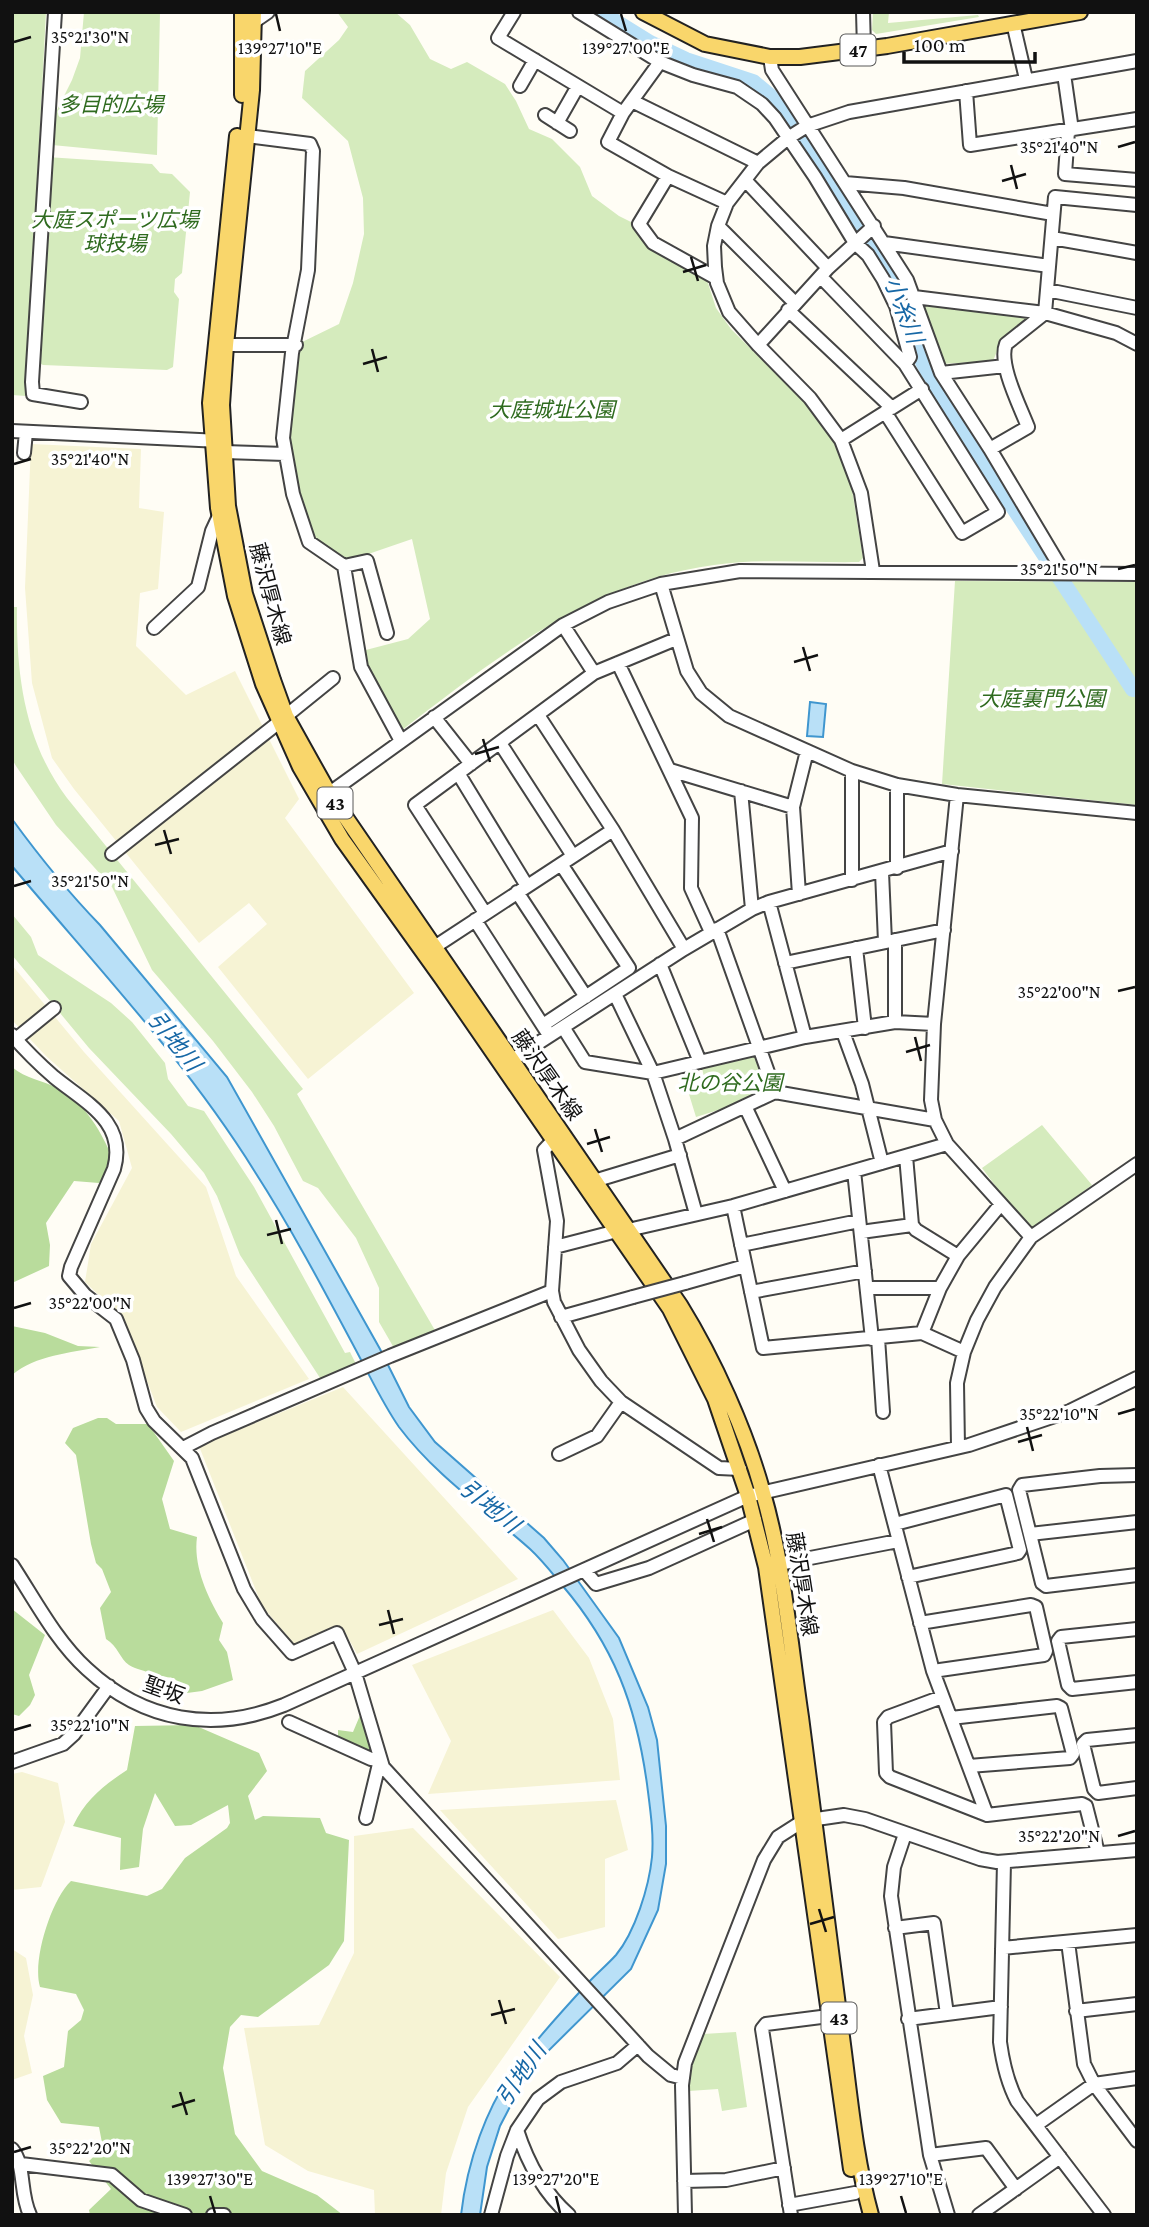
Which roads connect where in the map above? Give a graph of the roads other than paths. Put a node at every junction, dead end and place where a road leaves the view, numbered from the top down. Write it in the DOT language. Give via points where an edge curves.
graph roads {
  1 [pos="55,12"];
  2 [pos="242,12"];
  3 [pos="268,12"];
  4 [pos="514,12"];
  5 [pos="579,12"];
  6 [pos="643,12"];
  7 [pos="863,12"];
  8 [pos="1080,12"];
  9 [pos="254,17"];
  10 [pos="1013,23"];
  11 [pos="864,49"];
  12 [pos="770,57"];
  13 [pos="535,60"];
  14 [pos="1137,61"];
  15 [pos="660,62"];
  16 [pos="1064,74"];
  17 [pos="1026,79"];
  18 [pos="520,86"];
  19 [pos="578,86"];
  20 [pos="966,91"];
  21 [pos="632,101"];
  22 [pos="623,113"];
  23 [pos="545,115"];
  24 [pos="1137,119"];
  25 [pos="557,123"];
  26 [pos="1070,130"];
  27 [pos="570,131"];
  28 [pos="798,132"];
  29 [pos="247,136"];
  30 [pos="758,163"];
  31 [pos="668,176"];
  32 [pos="745,180"];
  33 [pos="1137,180"];
  34 [pos="845,183"];
  35 [pos="727,203"];
  36 [pos="1137,205"];
  37 [pos="1054,214"];
  38 [pos="718,226"];
  39 [pos="865,234"];
  40 [pos="1052,238"];
  41 [pos="884,243"];
  42 [pos="1137,253"];
  43 [pos="1049,266"];
  44 [pos="824,272"];
  45 [pos="716,278"];
  46 [pos="1047,290"];
  47 [pos="914,298"];
  48 [pos="792,306"];
  49 [pos="1137,308"];
  50 [pos="1045,313"];
  51 [pos="1137,344"];
  52 [pos="226,345"];
  53 [pos="296,345"];
  54 [pos="758,345"];
  55 [pos="905,364"];
  56 [pos="1005,366"];
  57 [pos="941,373"];
  58 [pos="922,389"];
  59 [pos="81,402"];
  60 [pos="888,410"];
  61 [pos="19,431"];
  62 [pos="841,440"];
  63 [pos="220,445"];
  64 [pos="990,449"];
  65 [pos="24,453"];
  66 [pos="285,454"];
  67 [pos="219,516"];
  68 [pos="344,566"];
  69 [pos="873,571"];
  70 [pos="1064,573"];
  71 [pos="1137,574"];
  72 [pos="661,584"];
  73 [pos="563,625"];
  74 [pos="154,628"];
  75 [pos="387,633"];
  76 [pos="676,639"];
  77 [pos="618,663"];
  78 [pos="594,673"];
  79 [pos="333,678"];
  80 [pos="538,715"];
  81 [pos="434,718"];
  82 [pos="282,719"];
  83 [pos="401,741"];
  84 [pos="500,743"];
  85 [pos="807,751"];
  86 [pos="471,764"];
  87 [pos="670,770"];
  88 [pos="852,771"];
  89 [pos="458,773"];
  90 [pos="897,785"];
  91 [pos="741,790"];
  92 [pos="957,795"];
  93 [pos="324,797"];
  94 [pos="793,807"];
  95 [pos="1137,813"];
  96 [pos="612,830"];
  97 [pos="952,851"];
  98 [pos="112,854"];
  99 [pos="573,856"];
  100 [pos="561,864"];
  101 [pos="897,868"];
  102 [pos="882,872"];
  103 [pos="852,880"];
  104 [pos="522,889"];
  105 [pos="799,894"];
  106 [pos="769,902"];
  107 [pos="752,909"];
  108 [pos="480,917"];
  109 [pos="944,930"];
  110 [pos="714,931"];
  111 [pos="890,941"];
  112 [pos="433,948"];
  113 [pos="856,948"];
  114 [pos="684,949"];
  115 [pos="785,963"];
  116 [pos="660,964"];
  117 [pos="615,994"];
  118 [pos="586,997"];
  119 [pos="54,1008"];
  120 [pos="895,1022"];
  121 [pos="934,1024"];
  122 [pos="563,1027"];
  123 [pos="865,1028"];
  124 [pos="546,1030"];
  125 [pos="843,1032"];
  126 [pos="14,1037"];
  127 [pos="805,1037"];
  128 [pos="758,1046"];
  129 [pos="512,1060"];
  130 [pos="699,1062"];
  131 [pos="653,1073"];
  132 [pos="775,1092"];
  133 [pos="745,1106"];
  134 [pos="869,1110"];
  135 [pos="935,1120"];
  136 [pos="557,1136"];
  137 [pos="675,1139"];
  138 [pos="947,1144"];
  139 [pos="680,1154"];
  140 [pos="906,1156"];
  141 [pos="881,1163"];
  142 [pos="1137,1164"];
  143 [pos="854,1171"];
  144 [pos="594,1181"];
  145 [pos="785,1191"];
  146 [pos="1001,1204"];
  147 [pos="733,1206"];
  148 [pos="696,1214"];
  149 [pos="912,1225"];
  150 [pos="860,1227"];
  151 [pos="623,1231"];
  152 [pos="1031,1237"];
  153 [pos="741,1245"];
  154 [pos="555,1247"];
  155 [pos="958,1256"];
  156 [pos="745,1266"];
  157 [pos="865,1271"];
  158 [pos="867,1288"];
  159 [pos="940,1288"];
  160 [pos="552,1291"];
  161 [pos="751,1292"];
  162 [pos="561,1317"];
  163 [pos="922,1333"];
  164 [pos="875,1338"];
  165 [pos="964,1352"];
  166 [pos="1137,1378"];
  167 [pos="621,1402"];
  168 [pos="883,1412"];
  169 [pos="958,1447"];
  170 [pos="183,1448"];
  171 [pos="559,1454"];
  172 [pos="879,1465"];
  173 [pos="740,1469"];
  174 [pos="1137,1475"];
  175 [pos="763,1492"];
  176 [pos="748,1496"];
  177 [pos="755,1520"];
  178 [pos="1137,1522"];
  179 [pos="895,1524"];
  180 [pos="1030,1534"];
  181 [pos="898,1541"];
  182 [pos="779,1564"];
  183 [pos="12,1565"];
  184 [pos="581,1571"];
  185 [pos="1137,1575"];
  186 [pos="908,1577"];
  187 [pos="920,1623"];
  188 [pos="1137,1629"];
  189 [pos="933,1671"];
  190 [pos="355,1673"];
  191 [pos="1137,1682"];
  192 [pos="109,1686"];
  193 [pos="942,1697"];
  194 [pos="951,1718"];
  195 [pos="289,1722"];
  196 [pos="1137,1735"];
  197 [pos="380,1760"];
  198 [pos="12,1762"];
  199 [pos="969,1766"];
  200 [pos="1137,1788"];
  201 [pos="987,1815"];
  202 [pos="366,1818"];
  203 [pos="809,1820"];
  204 [pos="905,1834"];
  205 [pos="1137,1850"];
  206 [pos="1098,1853"];
  207 [pos="1004,1862"];
  208 [pos="895,1928"];
  209 [pos="1137,1935"];
  210 [pos="1068,1942"];
  211 [pos="1002,1948"];
  212 [pos="1137,2004"];
  213 [pos="1001,2007"];
  214 [pos="1076,2011"];
  215 [pos="947,2014"];
  216 [pos="829,2016"];
  217 [pos="908,2019"];
  218 [pos="638,2045"];
  219 [pos="683,2078"];
  220 [pos="1137,2078"];
  221 [pos="1094,2084"];
  222 [pos="1036,2125"];
  223 [pos="517,2130"];
  224 [pos="1137,2141"];
  225 [pos="12,2149"];
  226 [pos="930,2155"];
  227 [pos="1060,2157"];
  228 [pos="21,2164"];
  229 [pos="784,2168"];
  230 [pos="684,2181"];
  231 [pos="1016,2189"];
  232 [pos="17,2190"];
  233 [pos="855,2193"];
  234 [pos="790,2210"];
  235 [pos="684,2214"];
  236 [pos="30,2215"];
  237 [pos="185,2215"];
  238 [pos="213,2215"];
  239 [pos="224,2215"];
  240 [pos="491,2215"];
  241 [pos="569,2215"];
  242 [pos="861,2215"];
  243 [pos="871,2215"];
  244 [pos="948,2215"];
  245 [pos="979,2215"];
  246 [pos="1104,2215"];
  1 -- 59 [label="street" via="32,382 33,394"];
  2 -- 63 [label="main road, 藤沢厚木線 / 43" via="243,88 210,403"];
  3 -- 9 [label="street"];
  4 -- 13 [label="street" via="499,38"];
  5 -- 15 [label="street"];
  6 -- 12 [label="main road, 47" via="705,44"];
  7 -- 11 [label="street"];
  8 -- 10 [label="main road, 47"];
  9 -- 29 [label="main road, 藤沢厚木線 / 43"];
  10 -- 11 [label="main road, 47"];
  10 -- 17 [label="street"];
  11 -- 12 [label="main road, 47"];
  12 -- 28 [label="street"];
  13 -- 18 [label="street"];
  13 -- 19 [label="street"];
  14 -- 16 [label="street"];
  15 -- 21 [label="street"];
  15 -- 28 [label="street" via="737,87"];
  16 -- 17 [label="street"];
  16 -- 26 [label="street"];
  17 -- 20 [label="street"];
  19 -- 22 [label="street"];
  19 -- 25 [label="street"];
  20 -- 26 [label="street" via="970,145"];
  20 -- 28 [label="street" via="849,112"];
  21 -- 22 [label="street"];
  21 -- 30 [label="street"];
  22 -- 31 [label="street" via="608,142"];
  23 -- 25 [label="street"];
  24 -- 26 [label="street"];
  25 -- 27 [label="street"];
  26 -- 33 [label="street" via="1065,174"];
  28 -- 30 [label="street"];
  28 -- 34 [label="street"];
  28 -- 39 [label="street" via="829,199"];
  29 -- 52 [label="main road, 藤沢厚木線 / 43"];
  29 -- 53 [label="street" via="310,144 313,151 308,271"];
  30 -- 32 [label="street"];
  31 -- 35 [label="street"];
  31 -- 45 [label="street" via="639,225 653,243"];
  32 -- 35 [label="street"];
  32 -- 44 [label="street"];
  34 -- 37 [label="street" via="904,188"];
  34 -- 39 [label="street"];
  35 -- 38 [label="street"];
  36 -- 37 [label="street" via="1055,197"];
  37 -- 40 [label="street"];
  38 -- 45 [label="street"];
  38 -- 48 [label="street"];
  39 -- 41 [label="street"];
  39 -- 44 [label="street"];
  39 -- 55 [label="street" via="868,255 893,299 910,357"];
  40 -- 42 [label="street"];
  40 -- 43 [label="street"];
  41 -- 43 [label="street"];
  41 -- 47 [label="street"];
  43 -- 46 [label="street"];
  44 -- 48 [label="street"];
  44 -- 55 [label="street"];
  45 -- 54 [label="street" via="729,312"];
  46 -- 49 [label="street"];
  46 -- 50 [label="street"];
  47 -- 50 [label="street"];
  47 -- 57 [label="street"];
  48 -- 54 [label="street"];
  48 -- 60 [label="street"];
  50 -- 51 [label="street" via="1116,333"];
  50 -- 56 [label="street" via="1006,344"];
  52 -- 53 [label="street"];
  52 -- 63 [label="main road, 藤沢厚木線 / 43"];
  53 -- 66 [label="street" via="285,416"];
  54 -- 62 [label="street" via="810,398"];
  55 -- 58 [label="street"];
  56 -- 57 [label="street"];
  56 -- 64 [label="street" via="1028,427"];
  57 -- 64 [label="street"];
  58 -- 60 [label="street"];
  58 -- 60 [label="street" via="998,512 962,533"];
  60 -- 62 [label="street"];
  61 -- 63 [label="street"];
  61 -- 65 [label="street"];
  62 -- 69 [label="street" via="861,493"];
  63 -- 66 [label="street"];
  63 -- 67 [label="main road, 藤沢厚木線 / 43"];
  63 -- 82 [label="main road, 藤沢厚木線 / 43" via="245,594"];
  64 -- 70 [label="street"];
  66 -- 68 [label="street" via="309,542"];
  67 -- 74 [label="street" via="198,587"];
  67 -- 82 [label="main road, 藤沢厚木線 / 43" via="235,596 263,684"];
  68 -- 75 [label="street" via="367,561"];
  68 -- 83 [label="street" via="361,667"];
  69 -- 70 [label="street"];
  69 -- 72 [label="street" via="740,571"];
  70 -- 71 [label="street"];
  72 -- 73 [label="street" via="608,602"];
  72 -- 76 [label="street"];
  73 -- 78 [label="street"];
  73 -- 81 [label="street"];
  76 -- 77 [label="street"];
  76 -- 85 [label="street" via="687,671 715,706"];
  77 -- 78 [label="street"];
  77 -- 87 [label="street"];
  78 -- 80 [label="street"];
  79 -- 82 [label="street"];
  80 -- 84 [label="street"];
  80 -- 96 [label="street"];
  81 -- 83 [label="street"];
  81 -- 86 [label="street"];
  82 -- 93 [label="main road, 藤沢厚木線 / 43"];
  82 -- 98 [label="street"];
  83 -- 93 [label="street"];
  84 -- 86 [label="street"];
  84 -- 99 [label="street"];
  85 -- 88 [label="street"];
  85 -- 94 [label="street"];
  86 -- 89 [label="street"];
  87 -- 91 [label="street"];
  87 -- 110 [label="street" via="692,818 691,888"];
  88 -- 90 [label="street"];
  88 -- 103 [label="street"];
  89 -- 104 [label="street"];
  89 -- 108 [label="street" via="415,805"];
  90 -- 92 [label="street"];
  90 -- 101 [label="street"];
  91 -- 94 [label="street"];
  91 -- 107 [label="street"];
  92 -- 95 [label="street"];
  92 -- 97 [label="street"];
  93 -- 112 [label="main road, 藤沢厚木線 / 43"];
  93 -- 136 [label="main road, 藤沢厚木線 / 43" via="342,839"];
  94 -- 105 [label="street"];
  96 -- 99 [label="street"];
  96 -- 114 [label="street"];
  97 -- 101 [label="street"];
  97 -- 109 [label="street"];
  99 -- 100 [label="street"];
  100 -- 104 [label="street"];
  100 -- 118 [label="street" via="629,968"];
  101 -- 102 [label="street"];
  102 -- 103 [label="street"];
  102 -- 111 [label="street"];
  103 -- 105 [label="street"];
  104 -- 108 [label="street"];
  104 -- 118 [label="street"];
  105 -- 106 [label="street"];
  106 -- 107 [label="street"];
  106 -- 115 [label="street"];
  107 -- 110 [label="street"];
  108 -- 112 [label="street"];
  108 -- 124 [label="street"];
  109 -- 111 [label="street"];
  109 -- 121 [label="street"];
  110 -- 114 [label="street"];
  110 -- 128 [label="street"];
  111 -- 113 [label="street"];
  111 -- 120 [label="street"];
  112 -- 129 [label="main road, 藤沢厚木線 / 43"];
  113 -- 115 [label="street"];
  113 -- 123 [label="street"];
  114 -- 116 [label="street"];
  115 -- 127 [label="street"];
  116 -- 117 [label="street"];
  116 -- 130 [label="street"];
  117 -- 122 [label="street"];
  117 -- 131 [label="street"];
  118 -- 124 [label="street"];
  119 -- 126 [label="street"];
  120 -- 121 [label="street"];
  120 -- 123 [label="street"];
  121 -- 135 [label="street" via="931,1100"];
  122 -- 124 [label="street"];
  122 -- 131 [label="street" via="585,1062"];
  123 -- 125 [label="street"];
  124 -- 129 [label="street"];
  125 -- 127 [label="street"];
  125 -- 134 [label="street"];
  126 -- 170 [label="street" via="99,1113 116,1139 114,1169 69,1276 116,1319 134,1360 146,1408"];
  127 -- 128 [label="street"];
  128 -- 130 [label="street"];
  128 -- 132 [label="street"];
  129 -- 136 [label="main road, 藤沢厚木線 / 43"];
  130 -- 131 [label="street"];
  131 -- 137 [label="street"];
  132 -- 133 [label="street"];
  132 -- 134 [label="street"];
  133 -- 137 [label="street"];
  133 -- 145 [label="street"];
  134 -- 135 [label="street"];
  134 -- 141 [label="street"];
  135 -- 138 [label="street"];
  136 -- 144 [label="main road, 藤沢厚木線 / 43"];
  136 -- 151 [label="main road, 藤沢厚木線 / 43"];
  136 -- 154 [label="street" via="544,1150 556,1205"];
  137 -- 139 [label="street"];
  138 -- 140 [label="street"];
  138 -- 146 [label="street"];
  139 -- 144 [label="street"];
  139 -- 148 [label="street"];
  140 -- 141 [label="street"];
  140 -- 149 [label="street"];
  141 -- 143 [label="street"];
  142 -- 152 [label="street"];
  143 -- 145 [label="street"];
  143 -- 150 [label="street"];
  144 -- 151 [label="main road, 藤沢厚木線 / 43"];
  145 -- 147 [label="street"];
  146 -- 152 [label="street"];
  146 -- 155 [label="street"];
  147 -- 148 [label="street"];
  147 -- 153 [label="street"];
  148 -- 151 [label="street"];
  149 -- 150 [label="street"];
  149 -- 155 [label="street"];
  150 -- 153 [label="street"];
  150 -- 157 [label="street"];
  151 -- 154 [label="street"];
  151 -- 173 [label="main road, 藤沢厚木線 / 43" via="688,1342"];
  151 -- 175 [label="main road, 藤沢厚木線 / 43" via="699,1336"];
  152 -- 165 [label="street" via="995,1287"];
  153 -- 156 [label="street"];
  154 -- 160 [label="street"];
  155 -- 159 [label="street"];
  156 -- 161 [label="street"];
  156 -- 162 [label="street, bridge"];
  157 -- 158 [label="street"];
  157 -- 161 [label="street"];
  158 -- 159 [label="street"];
  158 -- 164 [label="street"];
  159 -- 163 [label="street"];
  160 -- 162 [label="street"];
  160 -- 170 [label="street" via="390,1356"];
  161 -- 164 [label="street" via="763,1348"];
  162 -- 167 [label="street" via="592,1370"];
  163 -- 164 [label="street"];
  163 -- 165 [label="street"];
  164 -- 168 [label="street"];
  165 -- 169 [label="street" via="957,1383"];
  166 -- 169 [label="street, 聖坂" via="1070,1411"];
  167 -- 171 [label="street" via="597,1436"];
  167 -- 173 [label="street" via="719,1468"];
  169 -- 172 [label="street, 聖坂"];
  170 -- 190 [label="street" via="192,1458 238,1577 262,1619 292,1653 337,1633"];
  172 -- 175 [label="street, 聖坂"];
  172 -- 179 [label="street"];
  173 -- 176 [label="main road, 藤沢厚木線 / 43"];
  174 -- 180 [label="street" via="1023,1485 1019,1490"];
  175 -- 176 [label="street, 聖坂"];
  175 -- 182 [label="main road, 藤沢厚木線 / 43"];
  176 -- 177 [label="main road, 藤沢厚木線 / 43"];
  176 -- 184 [label="street, 聖坂"];
  177 -- 184 [label="street" via="649,1568 596,1584"];
  177 -- 203 [label="main road, 藤沢厚木線 / 43"];
  178 -- 180 [label="street"];
  179 -- 181 [label="street"];
  179 -- 186 [label="street" via="1006,1495 1020,1550"];
  180 -- 185 [label="street" via="1046,1586"];
  181 -- 182 [label="street"];
  181 -- 186 [label="street"];
  182 -- 203 [label="main road, 藤沢厚木線 / 43"];
  183 -- 192 [label="street, 聖坂" via="72,1653"];
  184 -- 190 [label="street, 聖坂"];
  186 -- 187 [label="street"];
  187 -- 189 [label="street"];
  187 -- 189 [label="street" via="1036,1607 1044,1655"];
  188 -- 191 [label="street" via="1061,1637 1058,1641 1072,1689"];
  189 -- 193 [label="street"];
  190 -- 192 [label="street, 聖坂" via="262,1714 217,1721 158,1712"];
  190 -- 197 [label="street"];
  192 -- 198 [label="street" via="63,1744"];
  193 -- 194 [label="street"];
  193 -- 201 [label="street" via="884,1721 886,1773"];
  194 -- 199 [label="street"];
  194 -- 199 [label="street" via="1061,1708 1073,1754 1070,1758"];
  195 -- 197 [label="street"];
  196 -- 200 [label="street" via="1083,1744 1098,1793"];
  197 -- 202 [label="street"];
  197 -- 218 [label="street"];
  199 -- 201 [label="street"];
  201 -- 206 [label="street" via="1082,1804"];
  203 -- 204 [label="street" via="844,1815"];
  203 -- 216 [label="main road, 藤沢厚木線 / 43"];
  203 -- 219 [label="street" via="778,1837 769,1848 692,2042"];
  203 -- 243 [label="main road, 藤沢厚木線 / 43"];
  204 -- 207 [label="street" via="980,1859"];
  204 -- 208 [label="street" via="894,1867"];
  205 -- 206 [label="street"];
  206 -- 207 [label="street"];
  207 -- 211 [label="street"];
  208 -- 215 [label="street" via="934,1923"];
  208 -- 217 [label="street"];
  209 -- 210 [label="street"];
  210 -- 211 [label="street"];
  210 -- 214 [label="street"];
  211 -- 213 [label="street"];
  212 -- 214 [label="street"];
  213 -- 215 [label="street"];
  213 -- 222 [label="street" via="1000,2042 1008,2083"];
  214 -- 221 [label="street" via="1084,2064"];
  215 -- 217 [label="street"];
  216 -- 229 [label="street" via="766,2024 762,2029"];
  216 -- 233 [label="main road, 藤沢厚木線 / 43"];
  217 -- 226 [label="street"];
  218 -- 219 [label="street" via="671,2075"];
  218 -- 223 [label="street" via="617,2063 575,2075 549,2090"];
  219 -- 230 [label="street"];
  220 -- 221 [label="street"];
  221 -- 222 [label="street"];
  221 -- 224 [label="street"];
  222 -- 227 [label="street"];
  223 -- 240 [label="street"];
  223 -- 241 [label="street" via="524,2152 548,2192"];
  225 -- 228 [label="street"];
  226 -- 231 [label="street" via="986,2148"];
  226 -- 244 [label="street"];
  227 -- 231 [label="street"];
  227 -- 246 [label="street"];
  228 -- 232 [label="street"];
  228 -- 237 [label="street" via="111,2175 141,2200"];
  229 -- 230 [label="street" via="726,2180"];
  229 -- 234 [label="street"];
  230 -- 235 [label="street"];
  231 -- 245 [label="street"];
  232 -- 236 [label="street"];
  233 -- 234 [label="street"];
  233 -- 242 [label="main road, 藤沢厚木線 / 43"];
  238 -- 239 [label="street"];
}
